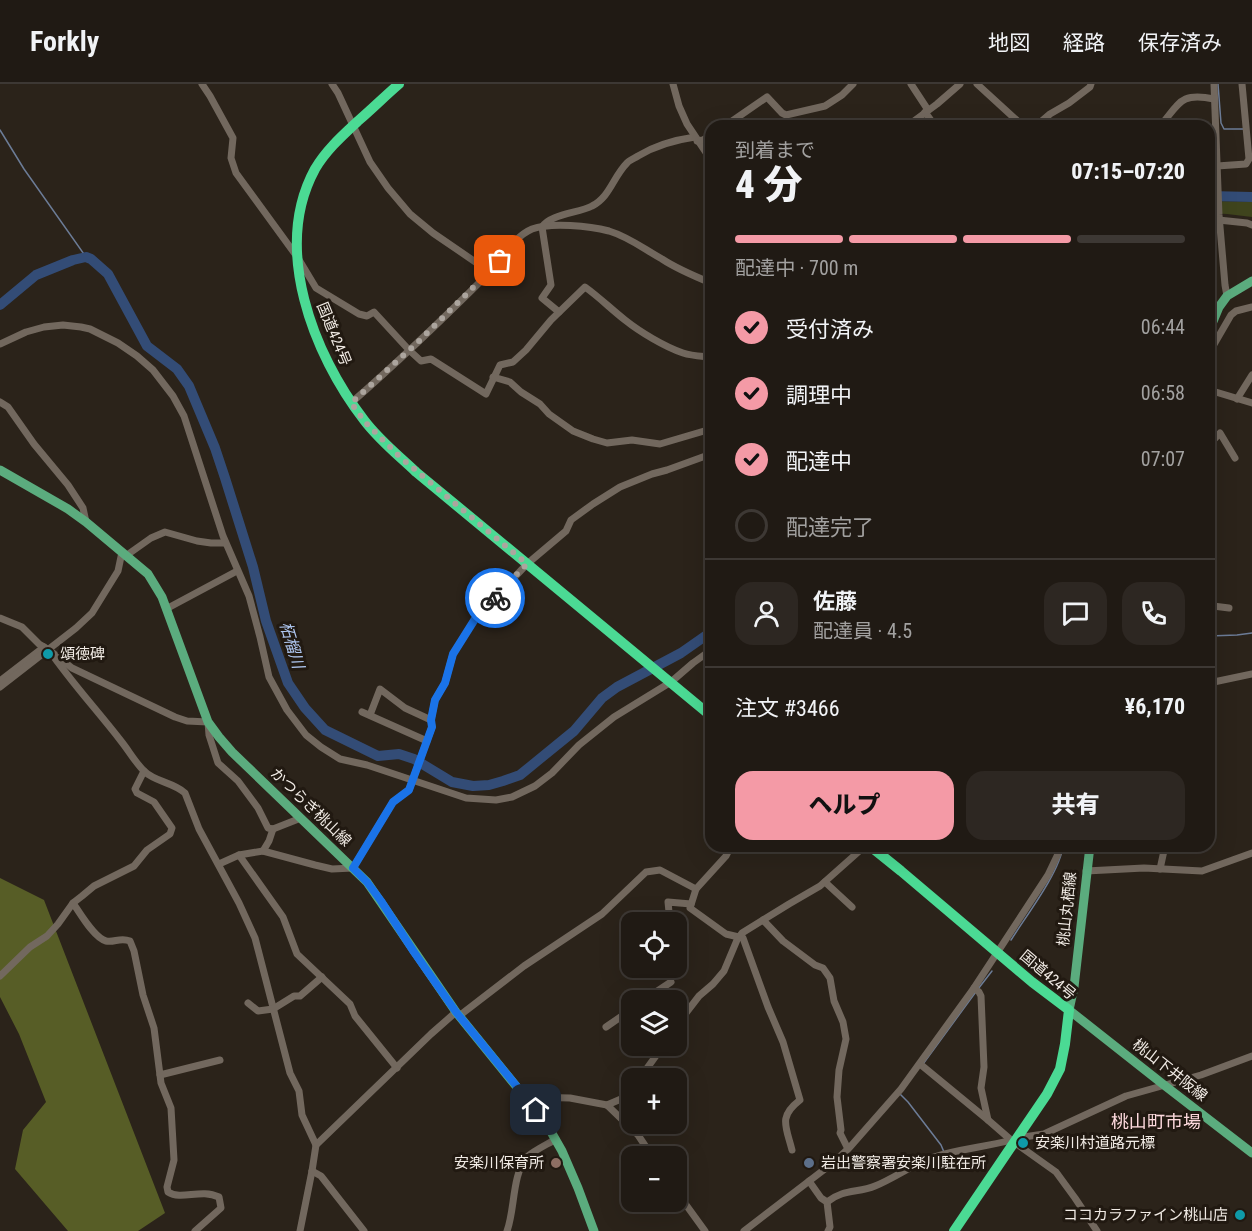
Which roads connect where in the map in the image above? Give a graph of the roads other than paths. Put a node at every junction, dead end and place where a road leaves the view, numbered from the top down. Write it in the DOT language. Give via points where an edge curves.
graph roads {
  1 [pos="202,84"];
  2 [pos="332,84"];
  3 [pos="399,84"];
  4 [pos="673,84"];
  5 [pos="853,84"];
  6 [pos="911,84"];
  7 [pos="960,84"];
  8 [pos="977,84"];
  9 [pos="1091,84"];
  10 [pos="1214,84"];
  11 [pos="1242,84"];
  12 [pos="1214,99"];
  13 [pos="926,112"];
  14 [pos="733,120"];
  15 [pos="915,120"];
  16 [pos="931,120"];
  17 [pos="1016,120"];
  18 [pos="1043,120"];
  19 [pos="1165,120"];
  20 [pos="1215,120"];
  21 [pos="1215,122"];
  22 [pos="354,125"];
  23 [pos="696,139"];
  24 [pos="705,139"];
  25 [pos="705,152"];
  26 [pos="1217,168"];
  27 [pos="1219,217"];
  28 [pos="1215,218"];
  29 [pos="1252,225"];
  30 [pos="542,227"];
  31 [pos="298,258"];
  32 [pos="490,272"];
  33 [pos="705,280"];
  34 [pos="1252,281"];
  35 [pos="1227,296"];
  36 [pos="1252,307"];
  37 [pos="560,312"];
  38 [pos="1215,318"];
  39 [pos="1215,343"];
  40 [pos="0,344"];
  41 [pos="409,350"];
  42 [pos="705,357"];
  43 [pos="1252,375"];
  44 [pos="493,377"];
  45 [pos="1215,392"];
  46 [pos="1237,399"];
  47 [pos="0,402"];
  48 [pos="351,403"];
  49 [pos="1252,403"];
  50 [pos="705,431"];
  51 [pos="1215,438"];
  52 [pos="705,456"];
  53 [pos="1235,458"];
  54 [pos="0,470"];
  55 [pos="86,522"];
  56 [pos="225,543"];
  57 [pos="124,554"];
  58 [pos="527,564"];
  59 [pos="238,568"];
  60 [pos="1215,606"];
  61 [pos="1229,608"];
  62 [pos="166,609"];
  63 [pos="0,618"];
  64 [pos="46,648"];
  65 [pos="705,654"];
  66 [pos="1252,674"];
  67 [pos="0,681"];
  68 [pos="670,681"];
  69 [pos="1215,682"];
  70 [pos="0,687"];
  71 [pos="705,711"];
  72 [pos="431,720"];
  73 [pos="208,722"];
  74 [pos="427,743"];
  75 [pos="144,771"];
  76 [pos="413,782"];
  77 [pos="301,818"];
  78 [pos="273,829"];
  79 [pos="263,851"];
  80 [pos="728,852"];
  81 [pos="858,852"];
  82 [pos="877,852"];
  83 [pos="1058,852"];
  84 [pos="1088,852"];
  85 [pos="1164,852"];
  86 [pos="1252,853"];
  87 [pos="239,855"];
  88 [pos="219,864"];
  89 [pos="353,868"];
  90 [pos="1160,869"];
  91 [pos="1086,871"];
  92 [pos="825,882"];
  93 [pos="696,889"];
  94 [pos="73,903"];
  95 [pos="691,904"];
  96 [pos="852,907"];
  97 [pos="670,912"];
  98 [pos="763,920"];
  99 [pos="739,937"];
  100 [pos="998,952"];
  101 [pos="0,976"];
  102 [pos="322,977"];
  103 [pos="671,982"];
  104 [pos="659,990"];
  105 [pos="976,990"];
  106 [pos="248,1003"];
  107 [pos="273,1009"];
  108 [pos="1070,1010"];
  109 [pos="687,1012"];
  110 [pos="458,1014"];
  111 [pos="621,1017"];
  112 [pos="606,1027"];
  113 [pos="1252,1056"];
  114 [pos="220,1060"];
  115 [pos="922,1065"];
  116 [pos="397,1068"];
  117 [pos="160,1075"];
  118 [pos="1164,1085"];
  119 [pos="526,1097"];
  120 [pos="621,1100"];
  121 [pos="607,1105"];
  122 [pos="988,1120"];
  123 [pos="556,1139"];
  124 [pos="1014,1140"];
  125 [pos="316,1145"];
  126 [pos="645,1146"];
  127 [pos="848,1149"];
  128 [pos="792,1150"];
  129 [pos="1252,1153"];
  130 [pos="312,1171"];
  131 [pos="809,1181"];
  132 [pos="827,1202"];
  133 [pos="687,1206"];
  134 [pos="195,1231"];
  135 [pos="300,1231"];
  136 [pos="364,1231"];
  137 [pos="507,1231"];
  138 [pos="594,1231"];
  139 [pos="705,1231"];
  140 [pos="744,1231"];
  141 [pos="828,1231"];
  142 [pos="954,1231"];
  143 [pos="1097,1231"];
  1 -- 31 [label="street" via="233,138 231,158 236,172"];
  2 -- 22 [label="street"];
  3 -- 22 [label="highway, 国道424号"];
  4 -- 23 [label="street"];
  5 -- 14 [label="street" via="825,106 786,115 766,97"];
  6 -- 13 [label="street"];
  7 -- 13 [label="street"];
  8 -- 17 [label="street"];
  9 -- 18 [label="street"];
  10 -- 12 [label="street"];
  11 -- 26 [label="street" via="1249,159 1246,164"];
  12 -- 19 [label="street" via="1202,96 1184,100"];
  12 -- 20 [label="street"];
  13 -- 15 [label="street"];
  13 -- 16 [label="street"];
  21 -- 26 [label="street"];
  22 -- 31 [label="highway, 国道424号" via="326,153 309,181 298,215"];
  22 -- 32 [label="street" via="370,162 410,214"];
  23 -- 24 [label="street"];
  23 -- 25 [label="street"];
  23 -- 30 [label="street" via="675,140 650,149 627,163 595,205 559,216"];
  26 -- 27 [label="street"];
  27 -- 28 [label="street"];
  27 -- 29 [label="street"];
  27 -- 35 [label="street"];
  30 -- 32 [label="street" via="521,237"];
  30 -- 33 [label="street" via="610,231"];
  30 -- 37 [label="street" via="550,285 542,298"];
  31 -- 41 [label="street" via="316,288 359,314 367,316 374,312"];
  31 -- 48 [label="highway, 国道424号" via="314,332"];
  32 -- 41 [label="street"];
  34 -- 35 [label="main road"];
  35 -- 38 [label="main road"];
  36 -- 39 [label="street" via="1231,315"];
  37 -- 42 [label="street" via="585,287 649,336 682,352"];
  37 -- 44 [label="street" via="513,362 500,365"];
  40 -- 56 [label="street" via="44,327 72,326 117,343 153,370 184,416"];
  41 -- 44 [label="street" via="421,361 431,359 486,394"];
  41 -- 48 [label="street"];
  43 -- 46 [label="street"];
  44 -- 50 [label="street" via="510,382 573,431 607,443 632,440 660,444"];
  45 -- 46 [label="street"];
  46 -- 49 [label="street"];
  47 -- 55 [label="street" via="8,407 68,485 83,508"];
  48 -- 58 [label="highway, 国道424号" via="400,457"];
  51 -- 53 [label="street" via="1220,433"];
  52 -- 58 [label="street" via="620,487 571,520 566,531"];
  54 -- 55 [label="main road, かつらぎ桃山線"];
  55 -- 57 [label="main road, かつらぎ桃山線"];
  56 -- 57 [label="street" via="197,541 165,532"];
  56 -- 59 [label="street"];
  57 -- 62 [label="main road, かつらぎ桃山線" via="148,574"];
  57 -- 64 [label="street" via="118,572 92,613"];
  58 -- 68 [label="highway, 国道424号"];
  58 -- 72 [label="street" via="475,619 460,642 435,700"];
  59 -- 62 [label="street"];
  59 -- 76 [label="street" via="249,596 268,677 306,735 340,759"];
  60 -- 61 [label="street"];
  62 -- 73 [label="main road, かつらぎ桃山線"];
  63 -- 64 [label="street" via="22,627"];
  64 -- 67 [label="street"];
  64 -- 70 [label="street"];
  64 -- 73 [label="street" via="72,668 175,717"];
  64 -- 75 [label="street"];
  65 -- 68 [label="street"];
  66 -- 69 [label="street"];
  68 -- 71 [label="highway, 国道424号"];
  68 -- 76 [label="street" via="614,717 535,786 512,797 466,798"];
  72 -- 74 [label="street"];
  72 -- 74 [label="street" via="405,708 380,689 366,714"];
  73 -- 77 [label="main road, かつらぎ桃山線" via="232,752"];
  73 -- 78 [label="street" via="218,763 238,781 268,828"];
  74 -- 76 [label="street"];
  75 -- 88 [label="street" via="185,793"];
  75 -- 94 [label="street" via="135,789 154,802 171,828 170,834 147,850 134,866 94,886"];
  76 -- 89 [label="street" via="393,802"];
  77 -- 78 [label="street"];
  77 -- 89 [label="main road, かつらぎ桃山線"];
  78 -- 79 [label="street"];
  79 -- 87 [label="street"];
  79 -- 89 [label="street" via="315,866"];
  80 -- 93 [label="street"];
  81 -- 92 [label="street"];
  82 -- 100 [label="highway, 国道424号"];
  83 -- 100 [label="street"];
  84 -- 91 [label="main road, 桃山丸栖線"];
  85 -- 90 [label="street"];
  86 -- 90 [label="street" via="1202,871"];
  87 -- 88 [label="street"];
  87 -- 102 [label="street" via="284,917 297,954"];
  88 -- 107 [label="street" via="249,921"];
  89 -- 110 [label="main road, かつらぎ桃山線" via="381,901"];
  90 -- 91 [label="street"];
  91 -- 108 [label="main road, 桃山丸栖線"];
  92 -- 96 [label="street"];
  92 -- 98 [label="street"];
  93 -- 95 [label="street"];
  93 -- 110 [label="street" via="660,870 646,872 602,914"];
  94 -- 101 [label="street" via="47,936"];
  94 -- 117 [label="street" via="98,938 108,942 130,941 154,1028"];
  95 -- 97 [label="street" via="669,902"];
  95 -- 99 [label="street" via="690,908 709,923"];
  98 -- 99 [label="street"];
  98 -- 127 [label="street" via="830,978 846,1039 837,1097 840,1133"];
  99 -- 109 [label="street" via="724,971"];
  99 -- 128 [label="street" via="743,938 783,1042 800,1100 786,1116"];
  100 -- 105 [label="street"];
  100 -- 108 [label="highway, 国道424号"];
  102 -- 107 [label="street" via="300,996"];
  102 -- 116 [label="street" via="350,1004 355,1016"];
  103 -- 104 [label="street"];
  105 -- 115 [label="street"];
  105 -- 122 [label="street" via="981,996 981,1088"];
  106 -- 107 [label="street" via="258,1011"];
  107 -- 125 [label="street" via="290,1073 299,1090 302,1114"];
  108 -- 118 [label="main road, 桃山下井阪線"];
  108 -- 124 [label="highway, 国道424号" via="1060,1069 1047,1095"];
  110 -- 116 [label="street"];
  110 -- 119 [label="main road, かつらぎ桃山線"];
  111 -- 112 [label="street"];
  113 -- 118 [label="street"];
  114 -- 117 [label="street"];
  115 -- 122 [label="street"];
  115 -- 127 [label="street"];
  116 -- 125 [label="street"];
  117 -- 134 [label="street" via="171,1108 174,1160 168,1192 174,1196 209,1193 219,1197 221,1209"];
  118 -- 124 [label="street" via="1126,1096 1044,1134"];
  118 -- 129 [label="main road, 桃山下井阪線"];
  119 -- 121 [label="street" via="570,1098"];
  119 -- 123 [label="main road, かつらぎ桃山線"];
  120 -- 121 [label="street"];
  121 -- 126 [label="street"];
  122 -- 124 [label="street"];
  123 -- 137 [label="street" via="527,1158 519,1172"];
  123 -- 138 [label="main road, かつらぎ桃山線"];
  124 -- 132 [label="street" via="932,1158 874,1187 845,1192"];
  124 -- 142 [label="highway, 国道424号"];
  124 -- 143 [label="street" via="1056,1172"];
  125 -- 130 [label="street"];
  127 -- 131 [label="street"];
  130 -- 135 [label="street"];
  130 -- 136 [label="street" via="321,1176"];
  131 -- 132 [label="street"];
  131 -- 140 [label="street"];
  132 -- 141 [label="street"];
  133 -- 139 [label="street"];
}
